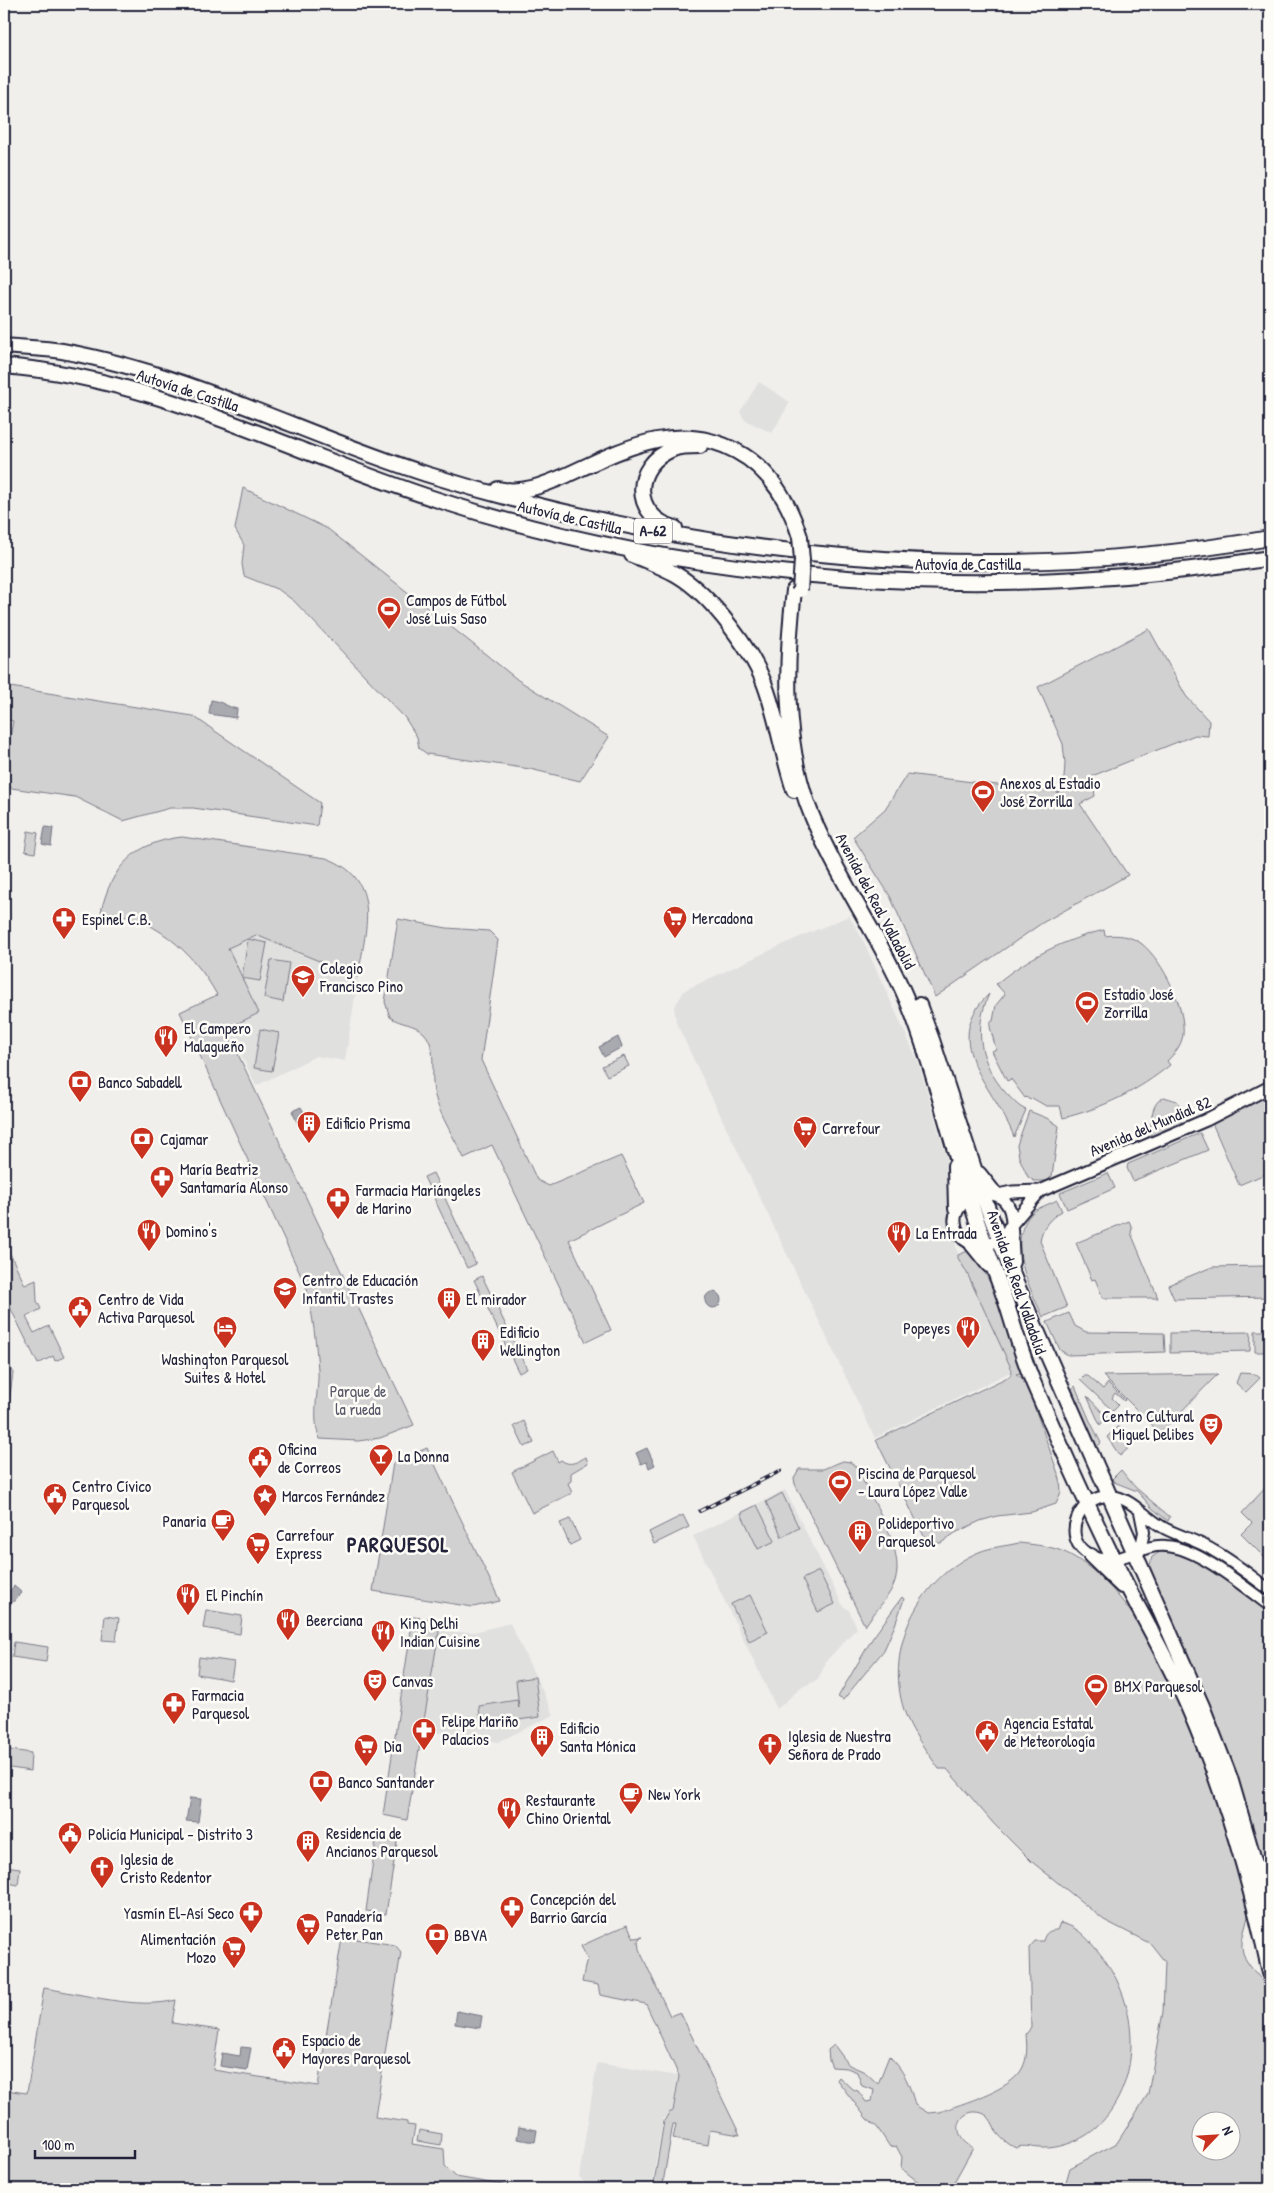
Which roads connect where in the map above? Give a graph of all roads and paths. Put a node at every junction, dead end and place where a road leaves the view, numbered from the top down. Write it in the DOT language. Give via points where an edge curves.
graph roads {
  1 [pos="4,339"];
  2 [pos="4,346"];
  3 [pos="60,351"];
  4 [pos="4,366"];
  5 [pos="423,472"];
  6 [pos="797,538"];
  7 [pos="1270,538"];
  8 [pos="613,546"];
  9 [pos="741,546"];
  10 [pos="1270,558"];
  11 [pos="797,590"];
  12 [pos="922,1040"];
  13 [pos="1270,1087"];
  14 [pos="948,1125"];
  15 [pos="1040,1191"];
  16 [pos="986,1195"];
  17 [pos="956,1209"];
  18 [pos="1011,1226"];
  19 [pos="986,1243"];
  20 [pos="1013,1275"];
  21 [pos="1110,1496"];
  22 [pos="1088,1504"];
  23 [pos="1140,1512"];
  24 [pos="1138,1553"];
  25 [pos="1091,1556"];
  26 [pos="1114,1560"];
  27 [pos="1270,1590"];
  28 [pos="1136,1602"];
  29 [pos="1270,1606"];
  30 [pos="1267,1897"];
  31 [pos="1270,1915"];
  32 [pos="1265,1971"];
  33 [pos="1270,1985"];
  1 -- 3 [label="highway"];
  2 -- 3 [label="highway, Autovía de Castilla / A-62"];
  3 -- 5 [label="highway, Autovía de Castilla / A-62" via="213,393"];
  4 -- 8 [label="highway, Autovía de Castilla / A-62" via="92,379 170,400 438,500 498,519"];
  5 -- 6 [label="highway" via="444,474 501,489 537,488 634,445 668,437 701,439 742,454 764,472 786,500"];
  5 -- 9 [label="highway, Autovía de Castilla / A-62" via="587,518"];
  6 -- 9 [label="highway" via="777,497 759,476 724,452 699,446 674,448 653,461 643,476 641,493 654,518 661,524"];
  6 -- 11 [label="highway"];
  7 -- 9 [label="highway, Autovía de Castilla / A-62" via="1145,554 1009,561 874,559"];
  8 -- 10 [label="highway, Autovía de Castilla / A-62" via="767,570 919,581 1098,578"];
  8 -- 12 [label="highway" via="679,576 715,608 737,635 766,689 788,773 816,844"];
  11 -- 12 [label="highway, Avenida del Real Valladolid" via="787,693 798,774 823,839 900,985"];
  11 -- 16 [label="highway, Avenida del Real Valladolid" via="795,690 811,785 832,835 920,1008"];
  12 -- 14 [label="highway, Avenida del Real Valladolid"];
  13 -- 15 [label="main road, Avenida del Mundial 82" via="1206,1120"];
  14 -- 16 [label="highway, Avenida del Real Valladolid"];
  14 -- 17 [label="highway" via="956,1171"];
  15 -- 16 [label="main road, Avenida del Mundial 82"];
  15 -- 18 [label="main road, Avenida del Mundial 82"];
  16 -- 17 [label="main road"];
  16 -- 18 [label="main road" via="1009,1206"];
  16 -- 19 [label="highway, Avenida del Real Valladolid"];
  17 -- 19 [label="main road" via="960,1236"];
  18 -- 19 [label="main road, Avenida del Mundial 82"];
  18 -- 20 [label="highway"];
  19 -- 20 [label="highway, Avenida del Real Valladolid"];
  19 -- 22 [label="highway, Avenida del Real Valladolid" via="1031,1377"];
  20 -- 21 [label="highway, Avenida del Real Valladolid"];
  21 -- 22 [label="main road"];
  21 -- 23 [label="main road" via="1129,1502"];
  21 -- 24 [label="highway, Avenida del Real Valladolid"];
  22 -- 25 [label="main road" via="1082,1507 1074,1531 1083,1551"];
  22 -- 26 [label="highway, Avenida del Real Valladolid"];
  23 -- 24 [label="main road" via="1144,1532"];
  23 -- 27 [label="main road" via="1166,1529 1214,1550"];
  24 -- 26 [label="main road"];
  24 -- 29 [label="main road" via="1165,1545 1180,1548 1223,1572"];
  24 -- 30 [label="highway, Avenida del Real Valladolid" via="1230,1778"];
  25 -- 26 [label="main road"];
  25 -- 28 [label="highway"];
  26 -- 28 [label="highway, Avenida del Real Valladolid"];
  28 -- 32 [label="highway, Avenida del Real Valladolid" via="1180,1687 1220,1790 1248,1878"];
  30 -- 31 [label="highway, Avenida del Real Valladolid"];
  32 -- 33 [label="highway, Avenida del Real Valladolid"];
}
